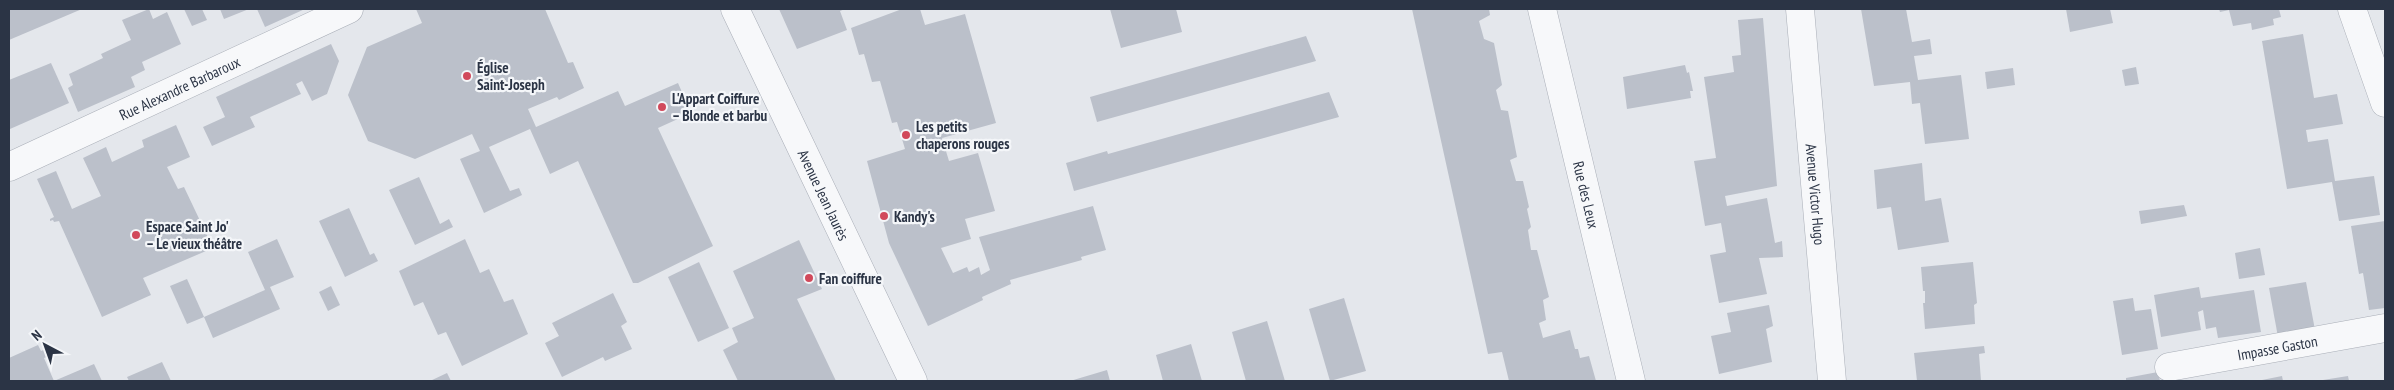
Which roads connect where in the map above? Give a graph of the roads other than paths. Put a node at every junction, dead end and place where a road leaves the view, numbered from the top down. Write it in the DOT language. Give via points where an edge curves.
graph roads {
  1 [pos="349,9"];
  2 [pos="736,9"];
  3 [pos="1542,9"];
  4 [pos="1800,9"];
  5 [pos="2352,9"];
  6 [pos="2385,103"];
  7 [pos="9,167"];
  8 [pos="2385,328"];
  9 [pos="2169,367"];
  10 [pos="913,381"];
  11 [pos="1631,381"];
  12 [pos="1832,381"];
  1 -- 7 [label="street, Rue Alexandre Barbaroux"];
  2 -- 10 [label="street, Avenue Jean Jaurès"];
  3 -- 11 [label="street, Rue des Leux"];
  4 -- 12 [label="street, Avenue Victor Hugo"];
  5 -- 6 [label="street"];
  8 -- 9 [label="street, Impasse Gaston"];
}
